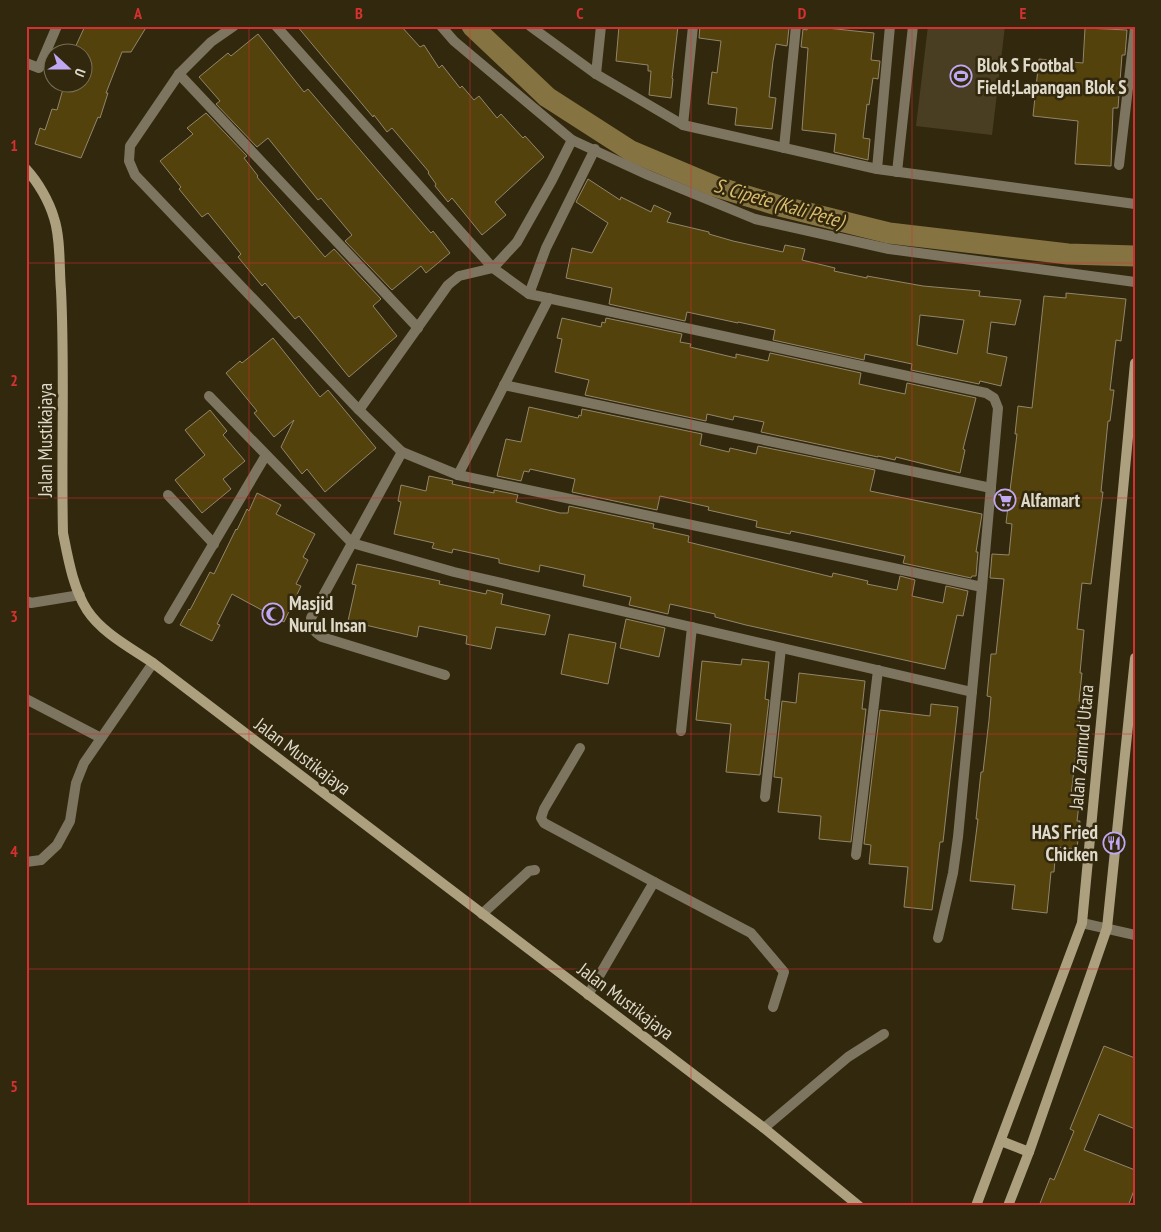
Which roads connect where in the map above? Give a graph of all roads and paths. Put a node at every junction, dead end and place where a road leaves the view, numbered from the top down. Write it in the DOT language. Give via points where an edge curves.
graph roads {
  1 [pos="57,26"];
  2 [pos="234,26"];
  3 [pos="276,26"];
  4 [pos="442,26"];
  5 [pos="530,26"];
  6 [pos="601,26"];
  7 [pos="693,26"];
  8 [pos="796,26"];
  9 [pos="890,26"];
  10 [pos="913,26"];
  11 [pos="1135,28"];
  12 [pos="26,63"];
  13 [pos="179,74"];
  14 [pos="596,74"];
  15 [pos="683,125"];
  16 [pos="572,140"];
  17 [pos="784,148"];
  18 [pos="595,149"];
  19 [pos="1119,165"];
  20 [pos="26,169"];
  21 [pos="877,169"];
  22 [pos="897,172"];
  23 [pos="1135,204"];
  24 [pos="493,268"];
  25 [pos="1135,282"];
  26 [pos="529,294"];
  27 [pos="549,298"];
  28 [pos="418,328"];
  29 [pos="1135,363"];
  30 [pos="504,385"];
  31 [pos="209,396"];
  32 [pos="359,410"];
  33 [pos="402,452"];
  34 [pos="266,455"];
  35 [pos="458,475"];
  36 [pos="991,488"];
  37 [pos="168,495"];
  38 [pos="352,543"];
  39 [pos="214,544"];
  40 [pos="982,587"];
  41 [pos="80,595"];
  42 [pos="26,601"];
  43 [pos="169,619"];
  44 [pos="692,627"];
  45 [pos="781,648"];
  46 [pos="1135,658"];
  47 [pos="153,663"];
  48 [pos="878,670"];
  49 [pos="445,675"];
  50 [pos="972,692"];
  51 [pos="26,699"];
  52 [pos="681,731"];
  53 [pos="101,738"];
  54 [pos="580,748"];
  55 [pos="765,797"];
  56 [pos="856,855"];
  57 [pos="26,862"];
  58 [pos="536,870"];
  59 [pos="654,882"];
  60 [pos="482,914"];
  61 [pos="1082,923"];
  62 [pos="1107,928"];
  63 [pos="1135,935"];
  64 [pos="938,938"];
  65 [pos="588,995"];
  66 [pos="774,1007"];
  67 [pos="884,1034"];
  68 [pos="764,1128"];
  69 [pos="1001,1141"];
  70 [pos="1029,1152"];
  71 [pos="859,1206"];
  72 [pos="976,1206"];
  73 [pos="1008,1206"];
  1 -- 12 [label="street" via="39,68"];
  2 -- 13 [label="street" via="211,42"];
  3 -- 24 [label="street"];
  4 -- 16 [label="street" via="454,41"];
  5 -- 14 [label="street"];
  6 -- 14 [label="street"];
  7 -- 15 [label="street"];
  8 -- 17 [label="street"];
  9 -- 21 [label="street"];
  10 -- 22 [label="street"];
  11 -- 19 [label="street"];
  13 -- 28 [label="street"];
  13 -- 32 [label="street" via="130,146 129,161 135,175"];
  14 -- 15 [label="street"];
  15 -- 17 [label="street"];
  16 -- 18 [label="street"];
  16 -- 24 [label="street" via="517,242"];
  17 -- 21 [label="street"];
  18 -- 25 [label="street" via="648,175 755,219 889,249"];
  18 -- 26 [label="street" via="546,248"];
  20 -- 41 [label="street, Jalan Mustikajaya" via="55,218 62,317 63,533"];
  21 -- 22 [label="street"];
  22 -- 23 [label="street"];
  24 -- 26 [label="street"];
  24 -- 28 [label="street" via="459,276"];
  26 -- 27 [label="street"];
  27 -- 30 [label="street"];
  27 -- 36 [label="street" via="986,393 994,398 998,408"];
  28 -- 32 [label="street"];
  29 -- 61 [label="street, Jalan Zamrud Utara"];
  30 -- 35 [label="street"];
  30 -- 36 [label="street"];
  31 -- 34 [label="street"];
  32 -- 33 [label="street"];
  33 -- 35 [label="street"];
  33 -- 38 [label="street"];
  34 -- 38 [label="street"];
  34 -- 39 [label="street"];
  35 -- 40 [label="street"];
  36 -- 40 [label="street"];
  37 -- 39 [label="street"];
  38 -- 44 [label="street" via="454,572"];
  38 -- 49 [label="street" via="311,618 314,631 322,637"];
  39 -- 43 [label="street"];
  40 -- 50 [label="street"];
  41 -- 42 [label="street" via="31,603"];
  41 -- 47 [label="street, Jalan Mustikajaya" via="99,624"];
  44 -- 45 [label="street"];
  44 -- 52 [label="street"];
  45 -- 48 [label="street"];
  45 -- 55 [label="street"];
  46 -- 62 [label="street"];
  47 -- 53 [label="street"];
  47 -- 60 [label="street, Jalan Mustikajaya"];
  48 -- 50 [label="street"];
  48 -- 56 [label="street"];
  50 -- 64 [label="street" via="958,837"];
  51 -- 53 [label="street"];
  53 -- 57 [label="street" via="84,763 76,783 70,821 56,845 41,860"];
  54 -- 59 [label="street" via="544,809 541,818 544,824"];
  58 -- 60 [label="street" via="530,871"];
  59 -- 65 [label="street"];
  59 -- 66 [label="street" via="750,933 784,972"];
  60 -- 65 [label="street, Jalan Mustikajaya"];
  61 -- 62 [label="street"];
  61 -- 69 [label="street, Jalan Zamrud Utara"];
  62 -- 63 [label="street"];
  62 -- 70 [label="street"];
  65 -- 68 [label="street, Jalan Mustikajaya"];
  67 -- 68 [label="street" via="848,1057"];
  68 -- 71 [label="street, Jalan Mustikajaya"];
  69 -- 70 [label="street"];
  69 -- 72 [label="street, Jalan Zamrud Utara"];
  70 -- 73 [label="street"];
}
